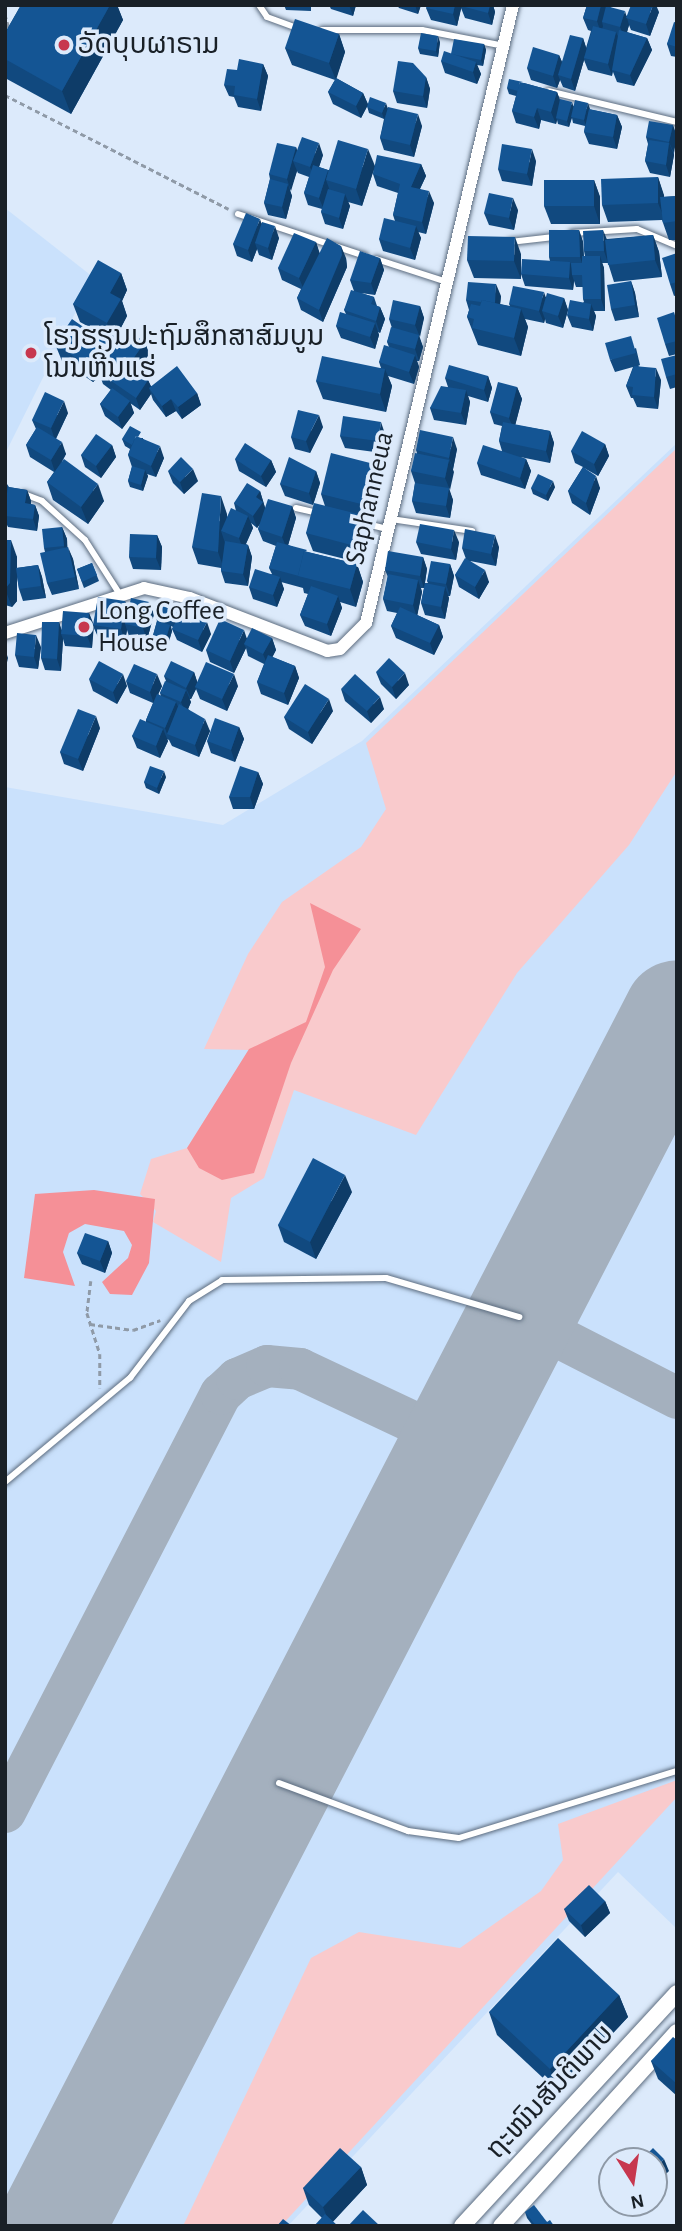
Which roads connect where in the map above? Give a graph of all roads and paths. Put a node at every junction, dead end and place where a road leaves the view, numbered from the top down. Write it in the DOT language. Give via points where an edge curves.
graph roads {
  1 [pos="259,5"];
  2 [pos="513,5"];
  3 [pos="5,14"];
  4 [pos="303,29"];
  5 [pos="315,30"];
  6 [pos="12,37"];
  7 [pos="504,46"];
  8 [pos="536,88"];
  9 [pos="5,95"];
  10 [pos="677,122"];
  11 [pos="238,214"];
  12 [pos="497,243"];
  13 [pos="677,246"];
  14 [pos="447,282"];
  15 [pos="18,491"];
  16 [pos="296,508"];
  17 [pos="335,517"];
  18 [pos="348,520"];
  19 [pos="389,524"];
  20 [pos="484,533"];
  21 [pos="120,593"];
  22 [pos="5,633"];
  23 [pos="91,1281"];
  24 [pos="185,1307"];
  25 [pos="519,1317"];
  26 [pos="90,1324"];
  27 [pos="86,1412"];
  28 [pos="5,1482"];
  29 [pos="677,1771"];
  30 [pos="279,1783"];
  31 [pos="677,1993"];
  32 [pos="677,2032"];
  33 [pos="462,2226"];
  34 [pos="501,2226"];
  1 -- 4 [label="lane" via="267,17"];
  2 -- 7 [label="street, Saphanneua"];
  3 -- 6 [label="path"];
  5 -- 7 [label="lane" via="422,30"];
  7 -- 14 [label="street, Saphanneua" via="504,79"];
  8 -- 10 [label="lane"];
  9 -- 11 [label="path"];
  11 -- 14 [label="lane"];
  12 -- 13 [label="lane" via="637,229"];
  14 -- 19 [label="street, Saphanneua"];
  15 -- 21 [label="lane" via="42,501 85,540"];
  16 -- 17 [label="lane"];
  18 -- 19 [label="lane"];
  19 -- 20 [label="lane"];
  19 -- 21 [label="street, Saphanneua" via="388,556 366,623 340,649 327,651 190,597 144,588"];
  21 -- 22 [label="street, Saphanneua"];
  23 -- 26 [label="path"];
  24 -- 25 [label="lane" via="214,1284 242,1276 386,1278"];
  24 -- 26 [label="path" via="133,1330"];
  24 -- 27 [label="lane" via="130,1378"];
  26 -- 27 [label="path" via="103,1372"];
  27 -- 28 [label="lane"];
  29 -- 30 [label="lane" via="459,1838 408,1831"];
  31 -- 33 [label="street, ຖະໜົນສັນຕິພາບ"];
  32 -- 34 [label="street, ຖະໜົນສັນຕິພາບ"];
}
